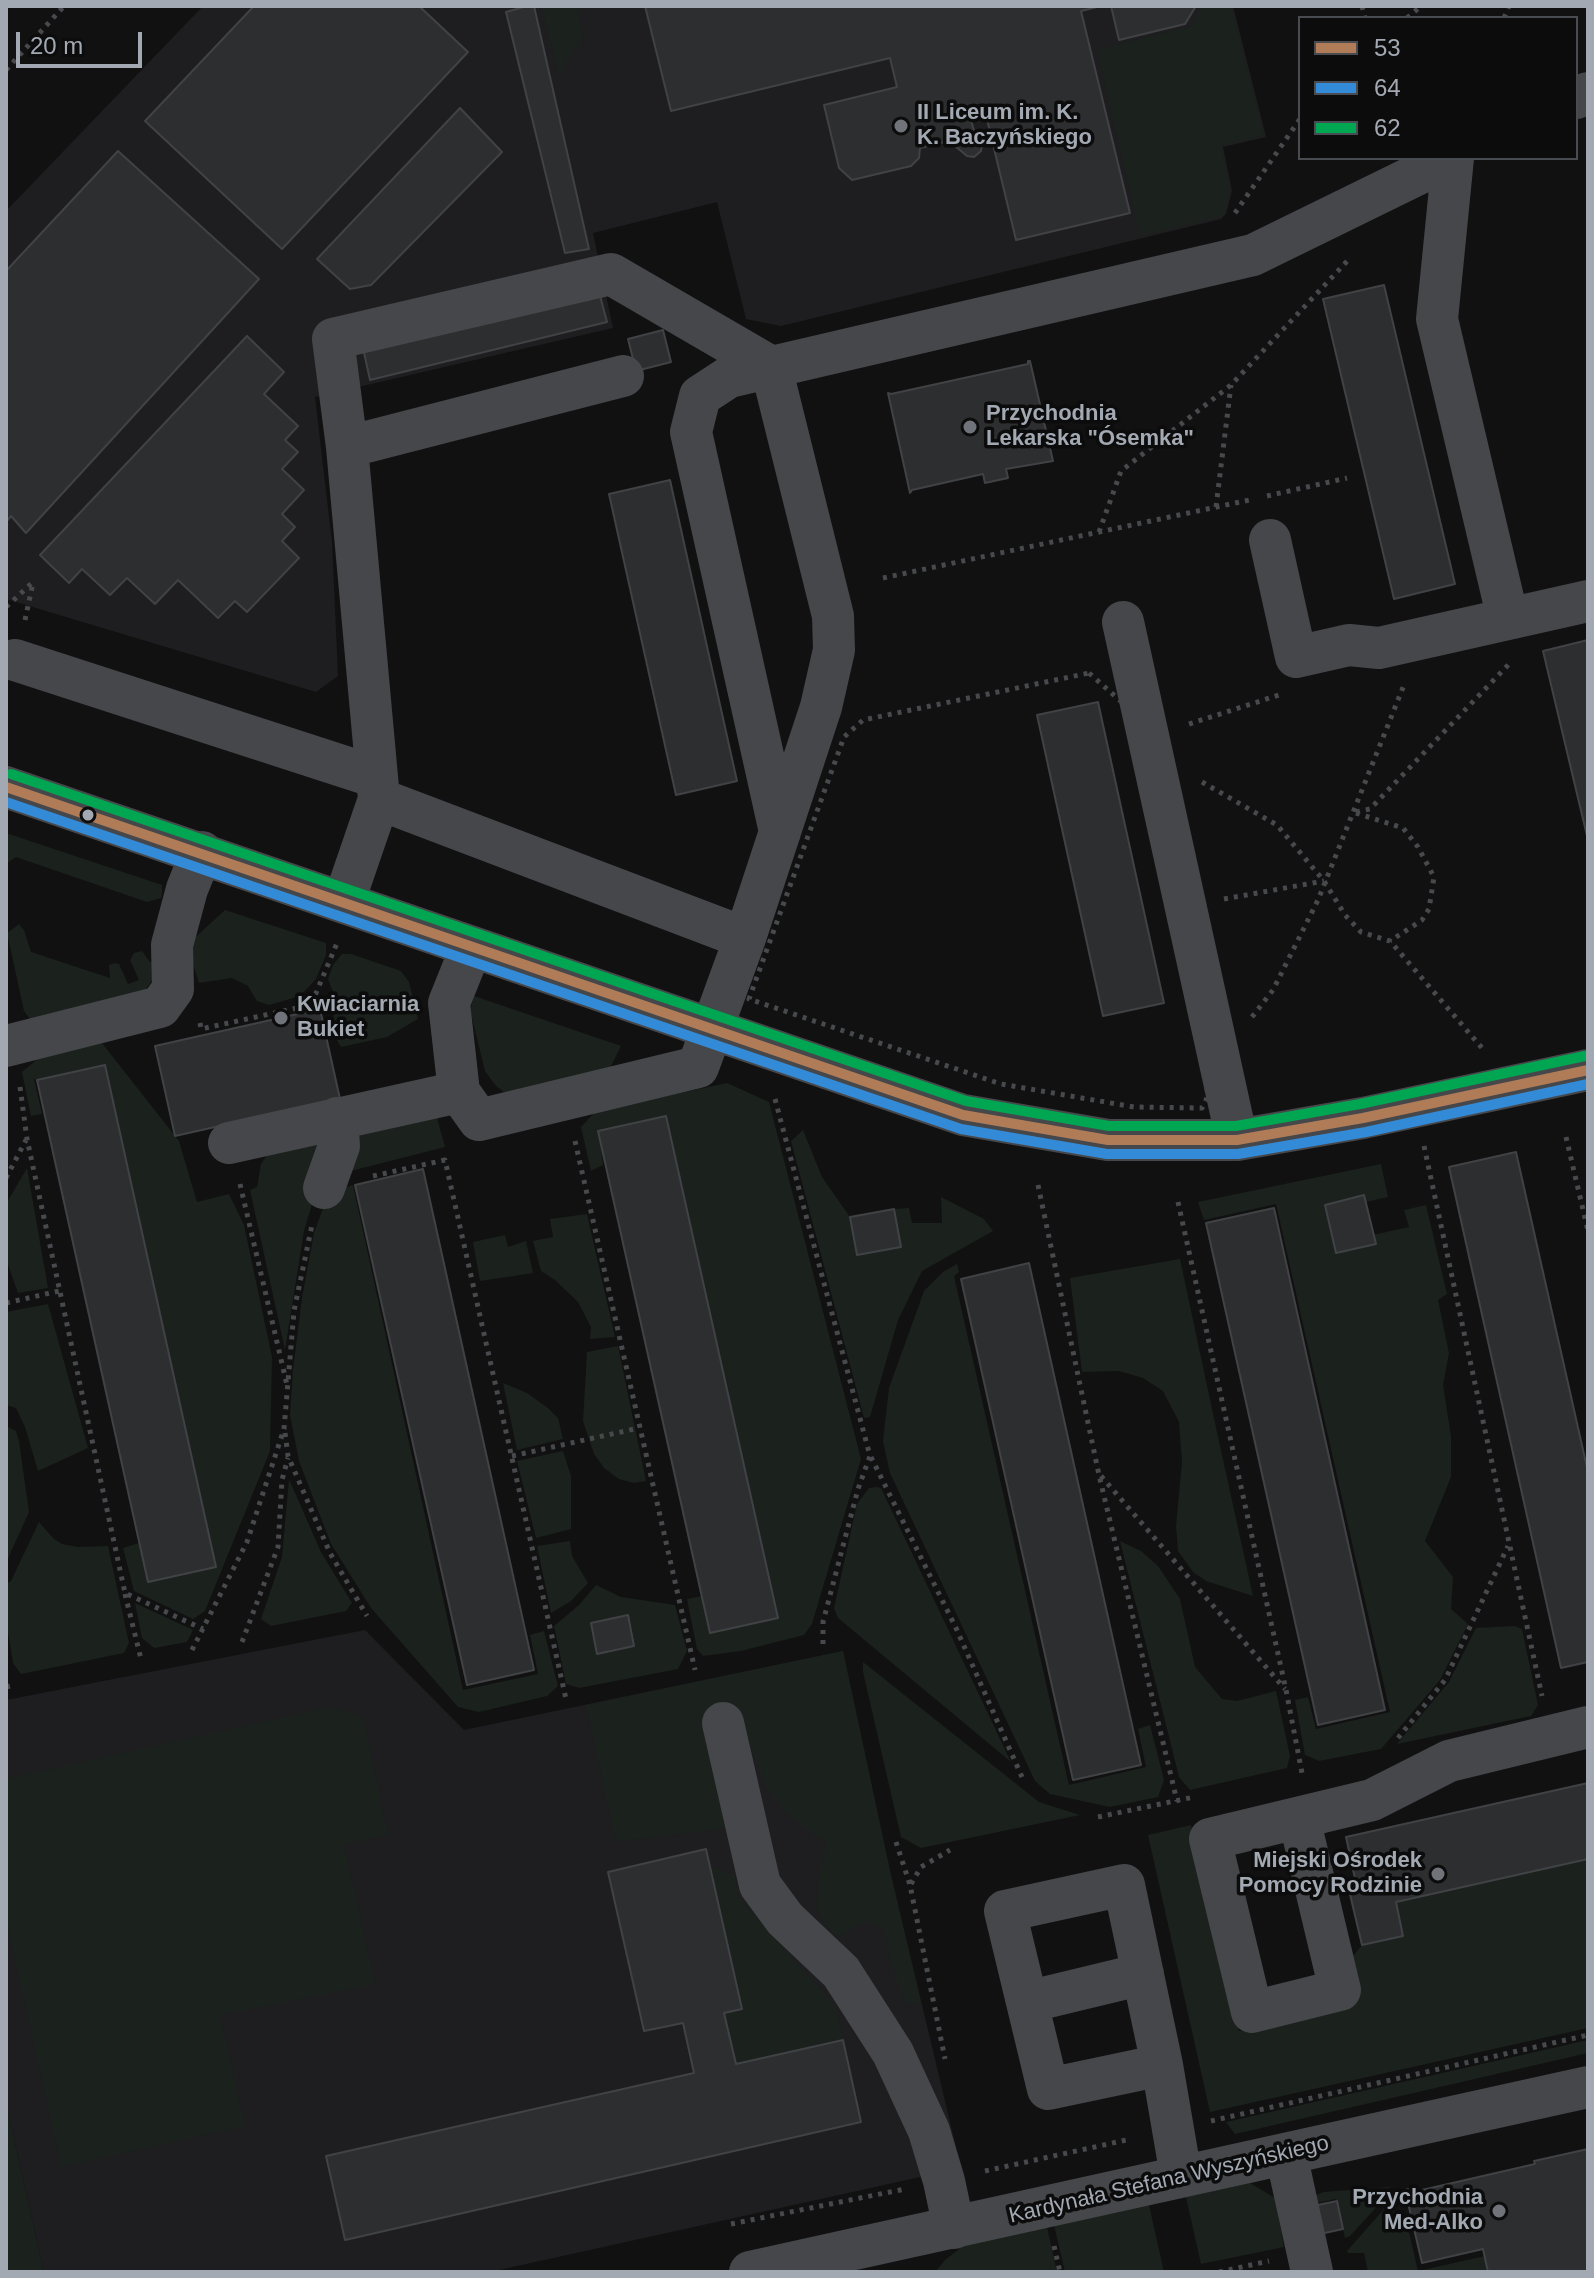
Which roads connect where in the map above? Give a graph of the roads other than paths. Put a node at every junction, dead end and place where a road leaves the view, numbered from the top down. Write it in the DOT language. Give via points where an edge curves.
graph roads {
  1 [pos="1448,160"];
  2 [pos="1452,160"];
  3 [pos="771,367"];
  4 [pos="623,376"];
  5 [pos="347,447"];
  6 [pos="1270,540"];
  7 [pos="1588,601"];
  8 [pos="1123,622"];
  9 [pos="1512,638"];
  10 [pos="15,660"];
  11 [pos="6,787"];
  12 [pos="377,788"];
  13 [pos="780,832"];
  14 [pos="202,852"];
  15 [pos="341,921"];
  16 [pos="745,938"];
  17 [pos="471,948"];
  18 [pos="712,1029"];
  19 [pos="13,1065"];
  20 [pos="1588,1070"];
  21 [pos="459,1092"];
  22 [pos="337,1118"];
  23 [pos="1237,1140"];
  24 [pos="229,1143"];
  25 [pos="324,1188"];
  26 [pos="723,1723"];
  27 [pos="1588,1727"];
  28 [pos="1299,1818"];
  29 [pos="1143,1974"];
  30 [pos="1027,2002"];
  31 [pos="1162,2065"];
  32 [pos="1588,2087"];
  33 [pos="1286,2154"];
  34 [pos="1181,2176"];
  35 [pos="954,2228"];
  36 [pos="750,2272"];
  37 [pos="1312,2272"];
  1 -- 3 [label="street" via="1253,255"];
  2 -- 9 [label="street" via="1437,319"];
  3 -- 5 [label="street" via="611,274 333,339"];
  3 -- 13 [label="street" via="833,616 834,650"];
  3 -- 13 [label="street" via="729,377 700,396 691,432"];
  4 -- 5 [label="street"];
  5 -- 12 [label="street"];
  6 -- 9 [label="street" via="1296,657 1349,645 1379,648"];
  7 -- 9 [label="street"];
  8 -- 23 [label="street"];
  10 -- 12 [label="street"];
  11 -- 14 [label="street"];
  12 -- 15 [label="street"];
  12 -- 16 [label="street"];
  13 -- 16 [label="street"];
  14 -- 15 [label="street"];
  14 -- 19 [label="street" via="172,945 173,989 160,1007"];
  15 -- 17 [label="street"];
  16 -- 18 [label="street"];
  17 -- 18 [label="street"];
  17 -- 21 [label="street" via="449,1003"];
  18 -- 21 [label="street" via="698,1067 617,1088 479,1120"];
  18 -- 23 [label="street" via="963,1115 1108,1140"];
  20 -- 23 [label="street"];
  21 -- 22 [label="street"];
  22 -- 24 [label="street"];
  22 -- 25 [label="street" via="339,1146"];
  26 -- 35 [label="street" via="760,1885 785,1919 841,1972 893,2053 929,2131"];
  27 -- 28 [label="street" via="1449,1761 1372,1800"];
  28 -- 28 [label="street" via="1210,1839 1252,2012 1340,1990"];
  29 -- 30 [label="street"];
  29 -- 30 [label="street" via="1124,1885 1005,1911"];
  29 -- 31 [label="street"];
  30 -- 31 [label="street" via="1048,2089"];
  31 -- 34 [label="street"];
  32 -- 33 [label="street, Kardynała Stefana Wyszyńskiego"];
  33 -- 34 [label="street, Kardynała Stefana Wyszyńskiego"];
  33 -- 37 [label="street"];
  34 -- 35 [label="street, Kardynała Stefana Wyszyńskiego"];
  35 -- 36 [label="street, Kardynała Stefana Wyszyńskiego"];
}
